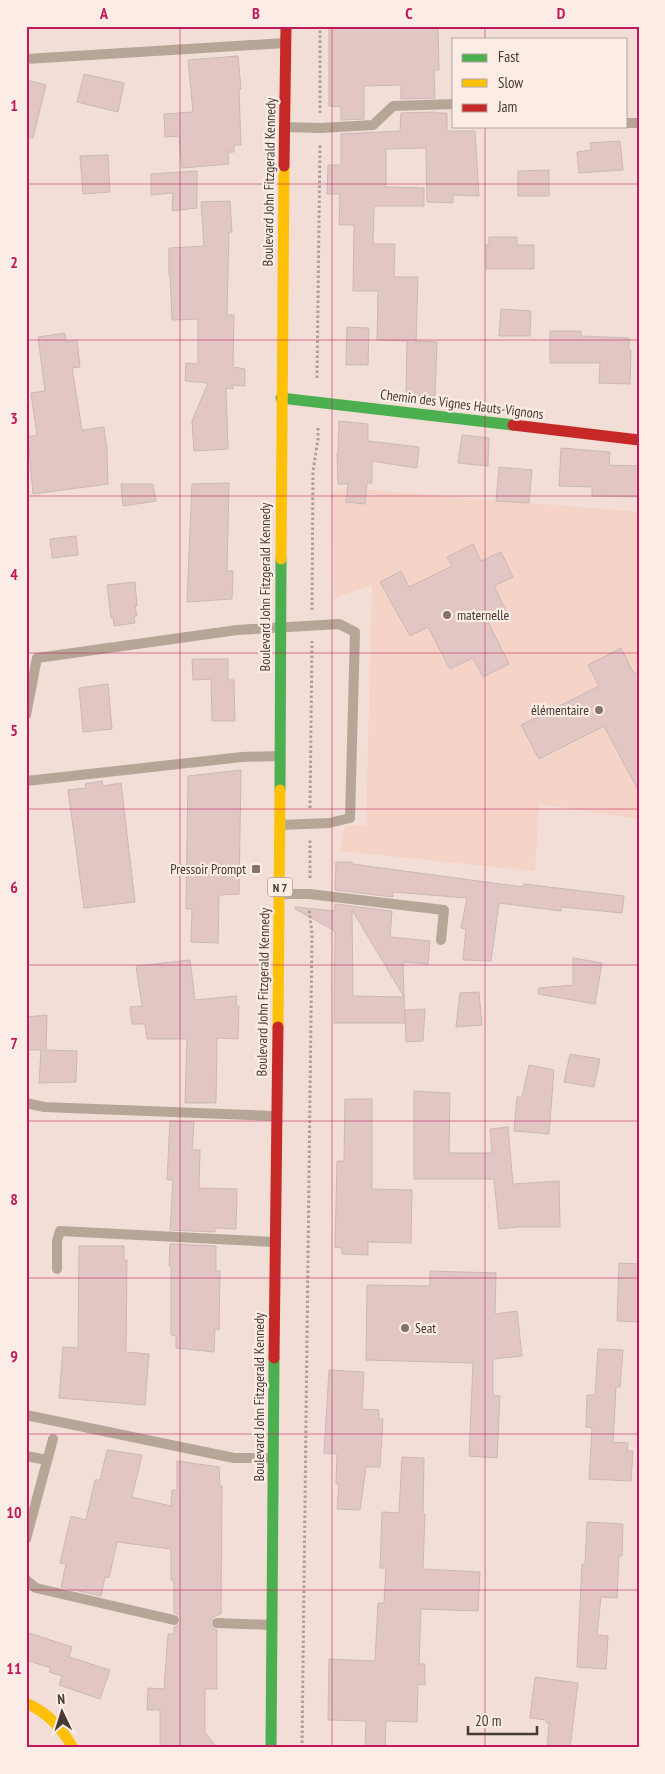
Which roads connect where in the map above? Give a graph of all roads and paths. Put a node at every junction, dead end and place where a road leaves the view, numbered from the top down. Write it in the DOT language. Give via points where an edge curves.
graph roads {
  1 [pos="286,26"];
  2 [pos="286,43"];
  3 [pos="26,59"];
  4 [pos="452,104"];
  5 [pos="285,128"];
  6 [pos="281,398"];
  7 [pos="639,440"];
  8 [pos="280,627"];
  9 [pos="26,715"];
  10 [pos="280,756"];
  11 [pos="26,781"];
  12 [pos="280,824"];
  13 [pos="280,894"];
  14 [pos="441,940"];
  15 [pos="26,1103"];
  16 [pos="276,1116"];
  17 [pos="275,1242"];
  18 [pos="57,1269"];
  19 [pos="26,1415"];
  20 [pos="53,1439"];
  21 [pos="26,1456"];
  22 [pos="273,1458"];
  23 [pos="47,1460"];
  24 [pos="26,1539"];
  25 [pos="26,1580"];
  26 [pos="174,1620"];
  27 [pos="217,1623"];
  28 [pos="272,1626"];
  29 [pos="26,1702"];
  30 [pos="73,1748"];
  31 [pos="271,1748"];
  1 -- 2 [label="main road, Boulevard John Fitzgerald Kennedy / N 7"];
  2 -- 3 [label="lane"];
  2 -- 5 [label="main road, Boulevard John Fitzgerald Kennedy / N 7"];
  4 -- 5 [label="lane" via="392,106 373,125"];
  5 -- 6 [label="main road, Boulevard John Fitzgerald Kennedy / N 7"];
  6 -- 7 [label="main road, Chemin des Vignes Hauts-Vignons"];
  6 -- 8 [label="main road, Boulevard John Fitzgerald Kennedy / N 7"];
  8 -- 9 [label="lane" via="37,658"];
  8 -- 10 [label="main road, Boulevard John Fitzgerald Kennedy / N 7"];
  8 -- 12 [label="lane" via="339,624 355,632 350,818 329,823"];
  10 -- 11 [label="lane" via="242,756"];
  10 -- 12 [label="main road, Boulevard John Fitzgerald Kennedy / N 7"];
  12 -- 13 [label="main road, Boulevard John Fitzgerald Kennedy / N 7"];
  13 -- 14 [label="lane" via="309,894 444,910"];
  13 -- 16 [label="main road, Boulevard John Fitzgerald Kennedy / N 7"];
  15 -- 16 [label="lane" via="44,1107"];
  16 -- 17 [label="main road, Boulevard John Fitzgerald Kennedy / N 7"];
  17 -- 18 [label="lane" via="60,1231"];
  17 -- 22 [label="main road, Boulevard John Fitzgerald Kennedy / N 7"];
  19 -- 22 [label="lane" via="234,1458"];
  20 -- 23 [label="lane"];
  21 -- 23 [label="lane"];
  22 -- 28 [label="main road, Boulevard John Fitzgerald Kennedy / N 7"];
  23 -- 24 [label="lane"];
  25 -- 26 [label="lane" via="36,1588"];
  27 -- 28 [label="lane"];
  28 -- 31 [label="main road, Boulevard John Fitzgerald Kennedy / N 7"];
  29 -- 30 [label="main road" via="57,1722"];
}
